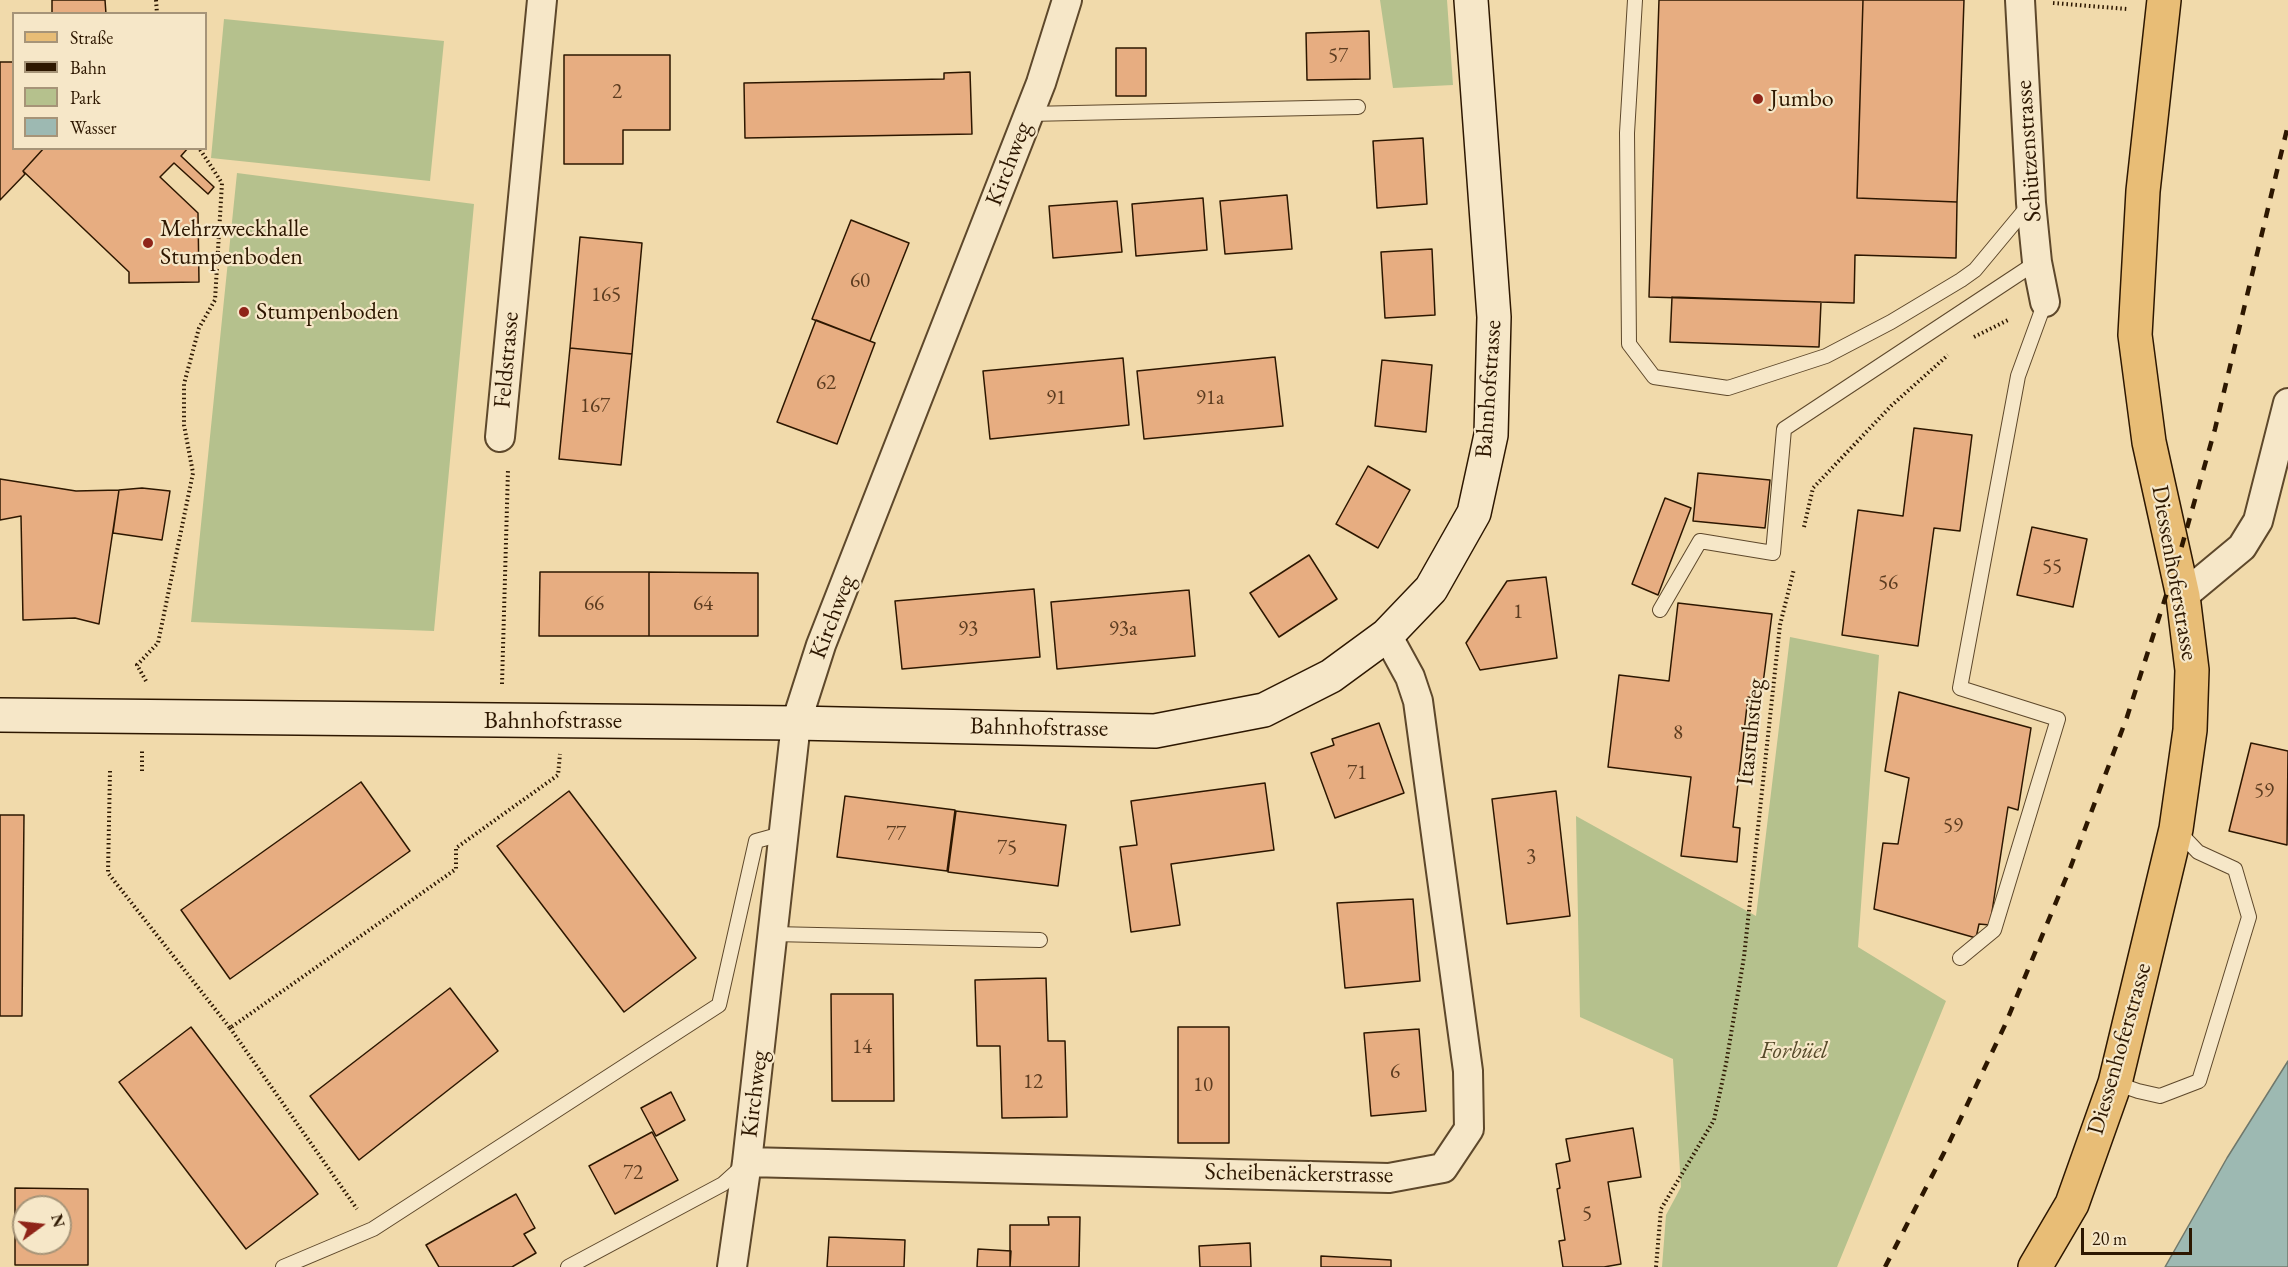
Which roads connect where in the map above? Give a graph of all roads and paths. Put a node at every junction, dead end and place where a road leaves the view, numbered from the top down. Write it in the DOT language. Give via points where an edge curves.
graph roads {
  1 [pos="542,0"];
  2 [pos="1067,0"];
  3 [pos="1471,0"];
  4 [pos="1635,0"];
  5 [pos="2020,0"];
  6 [pos="2164,6"];
  7 [pos="1358,107"];
  8 [pos="1028,114"];
  9 [pos="200,150"];
  10 [pos="2031,203"];
  11 [pos="2037,262"];
  12 [pos="2045,302"];
  13 [pos="1968,340"];
  14 [pos="1950,353"];
  15 [pos="2288,403"];
  16 [pos="500,437"];
  17 [pos="1802,534"];
  18 [pos="1794,568"];
  19 [pos="2183,596"];
  20 [pos="1660,610"];
  21 [pos="1387,635"];
  22 [pos="0,715"];
  23 [pos="144,718"];
  24 [pos="501,721"];
  25 [pos="796,723"];
  26 [pos="560,754"];
  27 [pos="110,771"];
  28 [pos="2176,828"];
  29 [pos="785,833"];
  30 [pos="773,934"];
  31 [pos="1040,940"];
  32 [pos="1960,958"];
  33 [pos="230,1028"];
  34 [pos="2115,1083"];
  35 [pos="747,1162"];
  36 [pos="354,1206"];
  37 [pos="283,1267"];
  38 [pos="568,1267"];
  39 [pos="732,1267"];
  40 [pos="1656,1267"];
  41 [pos="2034,1267"];
  1 -- 16 [label="street, Feldstrasse"];
  2 -- 8 [label="street, Kirchweg"];
  3 -- 21 [label="street, Bahnhofstrasse" via="1494,317 1491,435 1474,513 1431,590"];
  4 -- 10 [label="lane" via="1627,133 1629,344 1654,376 1728,388 1826,356 1891,322 1975,270"];
  5 -- 6 [label="path"];
  5 -- 10 [label="street, Schützenstrasse"];
  6 -- 19 [label="main road, Diessenhoferstrasse" via="2144,191 2135,335 2150,442"];
  7 -- 8 [label="lane"];
  8 -- 25 [label="street, Kirchweg" via="821,645"];
  9 -- 23 [label="path" via="222,183 215,300 199,328 184,384 184,425 193,473 158,643 137,666 146,682"];
  10 -- 11 [label="street, Schützenstrasse"];
  11 -- 12 [label="street, Schützenstrasse"];
  11 -- 20 [label="lane" via="1784,429 1773,554 1700,541"];
  12 -- 13 [label="path"];
  12 -- 32 [label="lane" via="2018,376 1960,688 2058,719 1994,930"];
  14 -- 17 [label="path" via="1891,405 1813,488"];
  15 -- 19 [label="street" via="2258,521 2242,547"];
  16 -- 24 [label="path, Feldstrasse" via="508,472"];
  18 -- 40 [label="path, Itasruhstieg" via="1780,625 1744,957 1726,1064 1714,1120 1661,1209"];
  19 -- 28 [label="main road, Diessenhoferstrasse" via="2192,670 2190,730"];
  21 -- 25 [label="street, Bahnhofstrasse" via="1331,676 1264,710 1155,731"];
  21 -- 35 [label="street, Scheibenäckerstrasse" via="1418,701 1468,1071 1469,1129 1443,1168 1389,1178"];
  22 -- 23 [label="street, Bahnhofstrasse"];
  23 -- 24 [label="street, Bahnhofstrasse"];
  24 -- 25 [label="street, Bahnhofstrasse"];
  25 -- 29 [label="street, Kirchweg"];
  26 -- 33 [label="path" via="558,775 456,848 456,869"];
  27 -- 33 [label="path" via="108,873"];
  28 -- 34 [label="main road, Diessenhoferstrasse"];
  28 -- 34 [label="lane" via="2198,852 2235,869 2249,917 2199,1081 2160,1096"];
  29 -- 30 [label="street, Kirchweg"];
  29 -- 37 [label="lane" via="756,841 719,1005 372,1229"];
  30 -- 31 [label="lane"];
  30 -- 35 [label="street, Kirchweg"];
  33 -- 36 [label="path"];
  34 -- 41 [label="main road, Diessenhoferstrasse" via="2072,1204"];
  35 -- 38 [label="lane" via="723,1184"];
  35 -- 39 [label="street, Kirchweg"];
}
